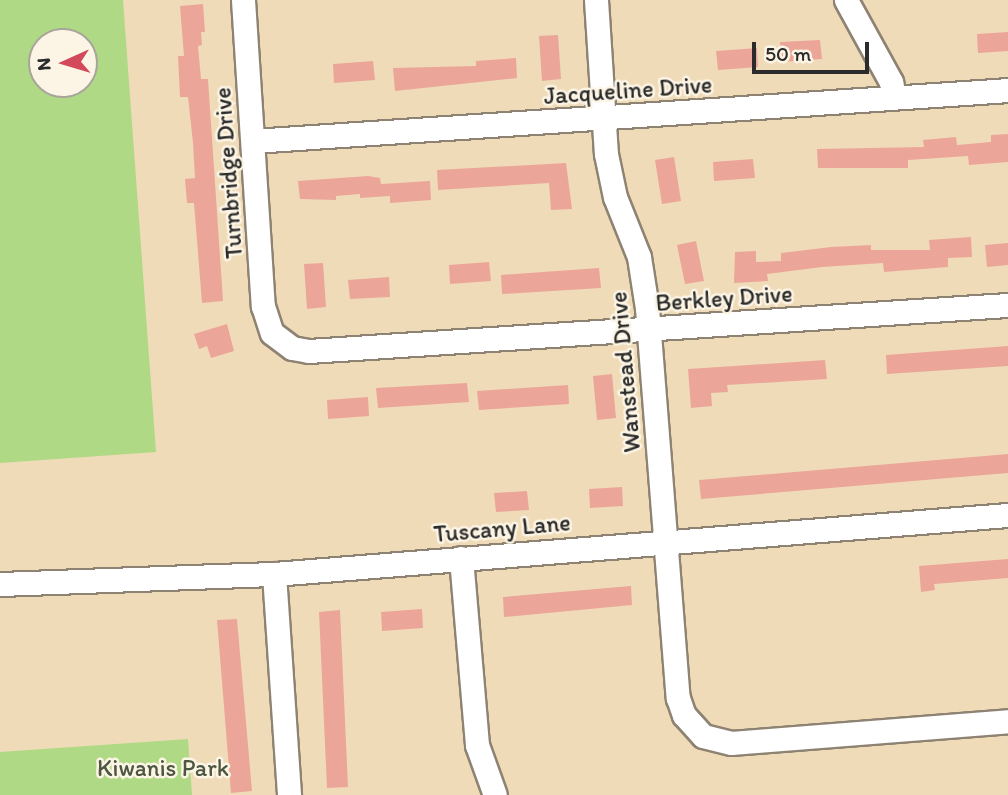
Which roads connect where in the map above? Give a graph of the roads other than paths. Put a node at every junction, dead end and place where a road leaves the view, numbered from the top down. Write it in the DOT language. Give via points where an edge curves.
graph roads {
  1 [pos="243,0"];
  2 [pos="596,0"];
  3 [pos="846,0"];
  4 [pos="1008,89"];
  5 [pos="894,96"];
  6 [pos="604,118"];
  7 [pos="253,141"];
  8 [pos="1008,304"];
  9 [pos="647,329"];
  10 [pos="278,340"];
  11 [pos="1008,515"];
  12 [pos="666,541"];
  13 [pos="461,558"];
  14 [pos="274,574"];
  15 [pos="0,584"];
  16 [pos="1008,721"];
  17 [pos="289,795"];
  18 [pos="495,795"];
  1 -- 7 [label="street, Turnbridge Drive"];
  2 -- 6 [label="street, Wanstead Drive"];
  3 -- 5 [label="street" via="891,82"];
  4 -- 5 [label="street, Jacqueline Drive"];
  5 -- 6 [label="street, Jacqueline Drive"];
  6 -- 7 [label="street, Jacqueline Drive"];
  6 -- 9 [label="street, Wanstead Drive" via="610,177 643,274"];
  7 -- 10 [label="street, Turnbridge Drive" via="263,306"];
  8 -- 9 [label="street, Berkley Drive"];
  9 -- 10 [label="street, Berkley Drive" via="309,351"];
  9 -- 12 [label="street, Wanstead Drive"];
  11 -- 12 [label="street, Tuscany Lane"];
  12 -- 13 [label="street, Tuscany Lane"];
  12 -- 16 [label="street, Wanstead Drive" via="678,698 684,715 703,736 731,743"];
  13 -- 14 [label="street, Tuscany Lane"];
  13 -- 18 [label="street" via="477,745"];
  14 -- 15 [label="street, Tuscany Lane"];
  14 -- 17 [label="street"];
}
